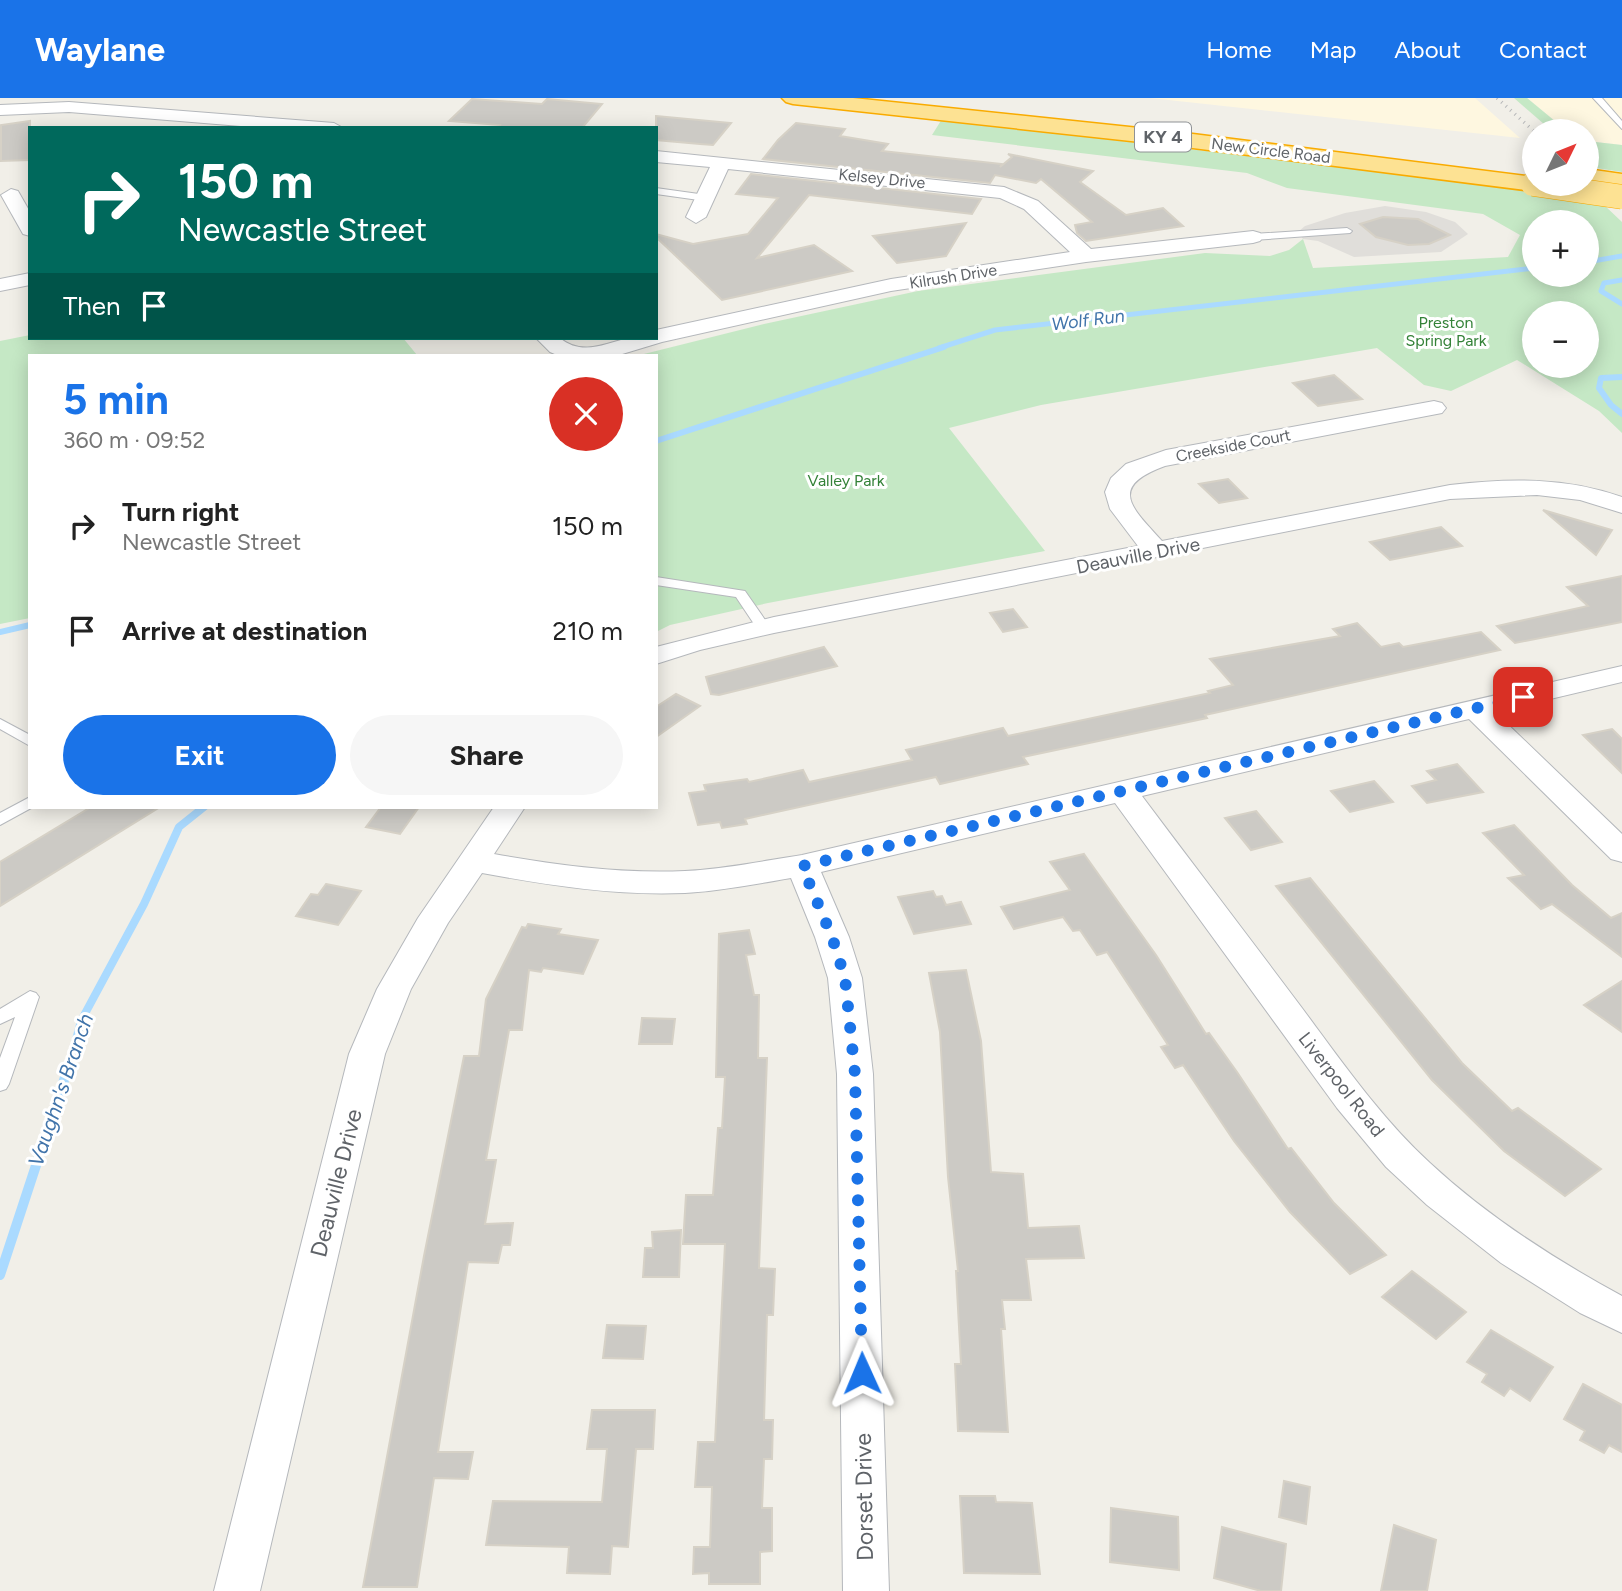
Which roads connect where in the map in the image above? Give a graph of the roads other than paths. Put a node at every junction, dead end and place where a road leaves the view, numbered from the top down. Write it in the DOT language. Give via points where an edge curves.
graph roads {
  1 [pos="793,98"];
  2 [pos="939,98"];
  3 [pos="1597,98"];
  4 [pos="0,110"];
  5 [pos="270,125"];
  6 [pos="291,126"];
  7 [pos="1622,126"];
  8 [pos="658,156"];
  9 [pos="722,162"];
  10 [pos="1522,172"];
  11 [pos="1522,172"];
  12 [pos="1600,178"];
  13 [pos="1622,181"];
  14 [pos="658,191"];
  15 [pos="1600,191"];
  16 [pos="11,195"];
  17 [pos="1622,197"];
  18 [pos="706,198"];
  19 [pos="696,217"];
  20 [pos="28,226"];
  21 [pos="1347,231"];
  22 [pos="1254,237"];
  23 [pos="1086,256"];
  24 [pos="28,279"];
  25 [pos="0,285"];
  26 [pos="658,336"];
  27 [pos="550,340"];
  28 [pos="643,340"];
  29 [pos="568,354"];
  30 [pos="588,354"];
  31 [pos="1434,408"];
  32 [pos="1622,505"];
  33 [pos="1157,551"];
  34 [pos="658,582"];
  35 [pos="764,627"];
  36 [pos="658,655"];
  37 [pos="1622,674"];
  38 [pos="1474,708"];
  39 [pos="0,723"];
  40 [pos="28,741"];
  41 [pos="1122,791"];
  42 [pos="28,803"];
  43 [pos="509,809"];
  44 [pos="0,820"];
  45 [pos="1622,852"];
  46 [pos="476,861"];
  47 [pos="802,866"];
  48 [pos="0,1018"];
  49 [pos="0,1084"];
  50 [pos="1622,1316"];
  51 [pos="237,1591"];
  52 [pos="866,1591"];
  1 -- 10 [label="highway, New Circle Road / KY 4"];
  2 -- 11 [label="highway, New Circle Road / KY 4"];
  3 -- 7 [label="lane"];
  4 -- 5 [label="street" via="69,107"];
  5 -- 6 [label="street"];
  8 -- 9 [label="street, Kelsey Drive"];
  9 -- 18 [label="street"];
  9 -- 23 [label="street, Kelsey Drive" via="1004,193 1031,205"];
  12 -- 13 [label="highway"];
  14 -- 18 [label="lane"];
  15 -- 17 [label="highway, New Circle Road / KY 4, bridge"];
  16 -- 20 [label="street"];
  18 -- 19 [label="street"];
  21 -- 22 [label="lane"];
  22 -- 23 [label="street, Kilrush Drive"];
  23 -- 26 [label="street, Kilrush Drive" via="891,285"];
  24 -- 25 [label="street"];
  27 -- 29 [label="street, Kilrush Drive"];
  28 -- 30 [label="street, Kilrush Drive"];
  31 -- 33 [label="street, Creekside Court" via="1147,463 1130,473 1117,494 1119,505"];
  32 -- 33 [label="street, Deauville Drive" via="1555,489 1492,486"];
  33 -- 35 [label="street, Deauville Drive"];
  34 -- 35 [label="lane" via="740,594"];
  35 -- 36 [label="street, Deauville Drive"];
  37 -- 38 [label="street"];
  38 -- 41 [label="street"];
  38 -- 45 [label="street"];
  39 -- 40 [label="lane"];
  41 -- 47 [label="street"];
  41 -- 50 [label="street, Liverpool Road" via="1368,1121 1416,1173 1478,1226 1580,1294"];
  42 -- 44 [label="lane"];
  43 -- 46 [label="street, Deauville Drive"];
  46 -- 47 [label="street" via="545,874 640,883 687,882"];
  46 -- 51 [label="street, Deauville Drive" via="435,918 394,989 367,1054"];
  47 -- 52 [label="street, Dorset Drive" via="845,978 855,1074"];
  48 -- 49 [label="lane" via="30,997"];
}
